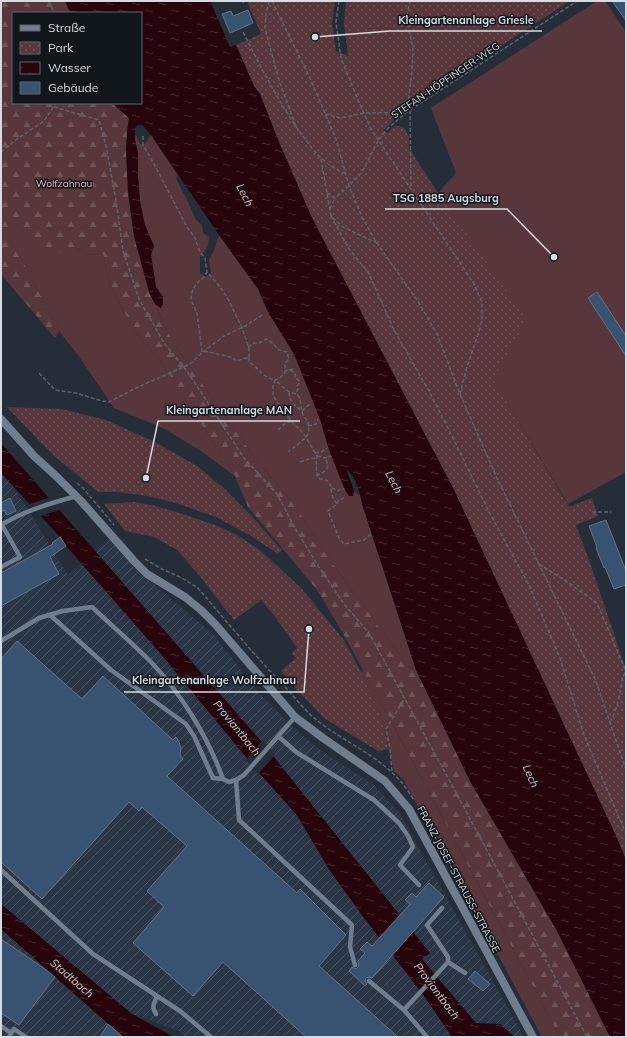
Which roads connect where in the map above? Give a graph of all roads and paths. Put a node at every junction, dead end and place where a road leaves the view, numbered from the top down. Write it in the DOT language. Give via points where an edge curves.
graph roads {
  1 [pos="49,1"];
  2 [pos="269,1"];
  3 [pos="272,1"];
  4 [pos="339,1"];
  5 [pos="410,1"];
  6 [pos="577,1"];
  7 [pos="54,12"];
  8 [pos="243,32"];
  9 [pos="56,104"];
  10 [pos="54,107"];
  11 [pos="410,110"];
  12 [pos="407,112"];
  13 [pos="364,113"];
  14 [pos="325,114"];
  15 [pos="298,129"];
  16 [pos="143,136"];
  17 [pos="378,141"];
  18 [pos="1,152"];
  19 [pos="320,158"];
  20 [pos="347,174"];
  21 [pos="350,186"];
  22 [pos="411,188"];
  23 [pos="327,193"];
  24 [pos="335,198"];
  25 [pos="329,209"];
  26 [pos="331,216"];
  27 [pos="377,243"];
  28 [pos="207,272"];
  29 [pos="264,314"];
  30 [pos="242,328"];
  31 [pos="248,347"];
  32 [pos="203,351"];
  33 [pos="249,357"];
  34 [pos="184,367"];
  35 [pos="294,368"];
  36 [pos="290,370"];
  37 [pos="39,373"];
  38 [pos="285,373"];
  39 [pos="275,380"];
  40 [pos="289,391"];
  41 [pos="295,394"];
  42 [pos="460,394"];
  43 [pos="311,403"];
  44 [pos="302,411"];
  45 [pos="1,419"];
  46 [pos="318,419"];
  47 [pos="291,422"];
  48 [pos="308,426"];
  49 [pos="278,430"];
  50 [pos="306,437"];
  51 [pos="327,448"];
  52 [pos="288,452"];
  53 [pos="315,453"];
  54 [pos="331,456"];
  55 [pos="317,457"];
  56 [pos="325,458"];
  57 [pos="300,462"];
  58 [pos="316,475"];
  59 [pos="332,488"];
  60 [pos="344,489"];
  61 [pos="76,496"];
  62 [pos="346,497"];
  63 [pos="337,504"];
  64 [pos="592,512"];
  65 [pos="611,512"];
  66 [pos="1,525"];
  67 [pos="371,534"];
  68 [pos="143,557"];
  69 [pos="538,564"];
  70 [pos="1,567"];
  71 [pos="50,615"];
  72 [pos="1,641"];
  73 [pos="626,671"];
  74 [pos="405,698"];
  75 [pos="295,717"];
  76 [pos="610,722"];
  77 [pos="278,736"];
  78 [pos="626,770"];
  79 [pos="392,771"];
  80 [pos="224,780"];
  81 [pos="236,780"];
  82 [pos="412,799"];
  83 [pos="626,834"];
  84 [pos="1,870"];
  85 [pos="419,885"];
  86 [pos="442,908"];
  87 [pos="448,962"];
  88 [pos="355,965"];
  89 [pos="465,973"];
  90 [pos="369,981"];
  91 [pos="157,996"];
  92 [pos="404,1010"];
  93 [pos="156,1014"];
  94 [pos="1,1026"];
  95 [pos="10,1035"];
  96 [pos="26,1037"];
  97 [pos="211,1037"];
  98 [pos="427,1037"];
  99 [pos="532,1037"];
  100 [pos="587,1037"];
  1 -- 7 [label="path"];
  2 -- 15 [label="path" via="265,27 280,83"];
  3 -- 14 [label="path"];
  4 -- 13 [label="path" via="336,22 341,58"];
  5 -- 12 [label="path" via="407,15 413,48"];
  6 -- 11 [label="path, STEFAN-HÖPFINGER-WEG"];
  8 -- 15 [label="path" via="280,103"];
  9 -- 10 [label="path"];
  10 -- 18 [label="path" via="44,121"];
  10 -- 34 [label="path" via="99,120 116,200 123,252 138,299 164,343"];
  11 -- 12 [label="path, STEFAN-HÖPFINGER-WEG"];
  11 -- 22 [label="path"];
  12 -- 13 [label="path"];
  12 -- 17 [label="path, STEFAN-HÖPFINGER-WEG" via="387,128"];
  13 -- 14 [label="path" via="340,118"];
  13 -- 17 [label="path"];
  14 -- 20 [label="path"];
  15 -- 19 [label="path"];
  16 -- 28 [label="path" via="143,145 205,258"];
  17 -- 21 [label="path, STEFAN-HÖPFINGER-WEG" via="362,172"];
  17 -- 22 [label="path"];
  19 -- 20 [label="path" via="336,170"];
  19 -- 23 [label="path"];
  20 -- 21 [label="path"];
  21 -- 24 [label="path, STEFAN-HÖPFINGER-WEG"];
  21 -- 27 [label="path" via="363,219"];
  22 -- 42 [label="path" via="474,284 482,302 480,328"];
  23 -- 24 [label="path"];
  23 -- 25 [label="path"];
  24 -- 25 [label="path"];
  25 -- 26 [label="path"];
  26 -- 27 [label="path" via="343,227"];
  26 -- 83 [label="path" via="349,249 368,272 394,330 448,427 490,514 529,585 560,658 584,735"];
  27 -- 42 [label="path" via="419,303 437,334"];
  28 -- 30 [label="path" via="221,288"];
  28 -- 32 [label="path" via="196,284 191,300 197,313"];
  29 -- 30 [label="path"];
  30 -- 31 [label="path"];
  30 -- 32 [label="path" via="224,336"];
  31 -- 33 [label="path"];
  31 -- 38 [label="path" via="266,339 279,350 288,352 289,359 284,363"];
  32 -- 33 [label="path" via="231,357 237,361"];
  32 -- 34 [label="path"];
  33 -- 39 [label="path" via="249,362 261,374"];
  34 -- 37 [label="path" via="109,402 76,392 55,390"];
  34 -- 74 [label="path" via="244,458 276,494 302,540 344,604 369,633"];
  35 -- 36 [label="path"];
  36 -- 38 [label="path"];
  36 -- 41 [label="path" via="300,382"];
  38 -- 39 [label="path"];
  39 -- 40 [label="path"];
  39 -- 47 [label="path" via="273,395"];
  40 -- 41 [label="path"];
  40 -- 44 [label="path" via="293,405"];
  41 -- 44 [label="path" via="299,396"];
  42 -- 69 [label="path"];
  43 -- 44 [label="path"];
  44 -- 48 [label="path"];
  45 -- 61 [label="street, FRANZ-JOSEF-STRAUSS-STRASSE" via="34,456"];
  46 -- 48 [label="path" via="316,424"];
  47 -- 49 [label="path"];
  47 -- 50 [label="path"];
  48 -- 50 [label="path" via="309,433"];
  50 -- 52 [label="path"];
  50 -- 53 [label="path"];
  51 -- 53 [label="path"];
  53 -- 55 [label="path"];
  54 -- 56 [label="path"];
  55 -- 56 [label="path"];
  55 -- 57 [label="path"];
  55 -- 58 [label="path"];
  56 -- 58 [label="path" via="328,468"];
  58 -- 59 [label="path" via="329,482"];
  59 -- 60 [label="path" via="338,492"];
  59 -- 63 [label="path" via="332,496"];
  61 -- 66 [label="lane" via="45,505"];
  61 -- 75 [label="street, FRANZ-JOSEF-STRAUSS-STRASSE" via="147,574 185,597 215,624"];
  62 -- 63 [label="path"];
  63 -- 67 [label="path" via="328,511 344,544 364,540"];
  64 -- 65 [label="path"];
  66 -- 70 [label="lane" via="20,557"];
  68 -- 79 [label="path, FRANZ-JOSEF-STRAUSS-STRASSE" via="198,588 313,717"];
  69 -- 73 [label="path" via="597,602"];
  69 -- 76 [label="path" via="596,681"];
  71 -- 72 [label="lane" via="39,618"];
  71 -- 80 [label="lane" via="111,670 186,724 213,778"];
  71 -- 80 [label="lane" via="92,607 150,662 194,717"];
  73 -- 76 [label="path" via="622,677"];
  74 -- 79 [label="path" via="386,728"];
  74 -- 100 [label="path"];
  75 -- 77 [label="lane"];
  75 -- 99 [label="street, FRANZ-JOSEF-STRAUSS-STRASSE" via="385,781 410,809"];
  76 -- 78 [label="path"];
  77 -- 81 [label="lane"];
  77 -- 85 [label="lane" via="296,752 374,800 399,823 413,847 400,865"];
  79 -- 82 [label="path, FRANZ-JOSEF-STRAUSS-STRASSE"];
  80 -- 81 [label="lane"];
  81 -- 88 [label="lane" via="239,820 352,925 350,947"];
  84 -- 91 [label="lane" via="93,954"];
  86 -- 87 [label="lane" via="427,925 448,957"];
  87 -- 89 [label="lane"];
  87 -- 92 [label="lane"];
  90 -- 92 [label="lane"];
  91 -- 93 [label="lane" via="152,1009"];
  91 -- 97 [label="lane"];
  92 -- 98 [label="lane"];
  94 -- 95 [label="lane"];
  95 -- 96 [label="lane" via="14,1029"];
}
